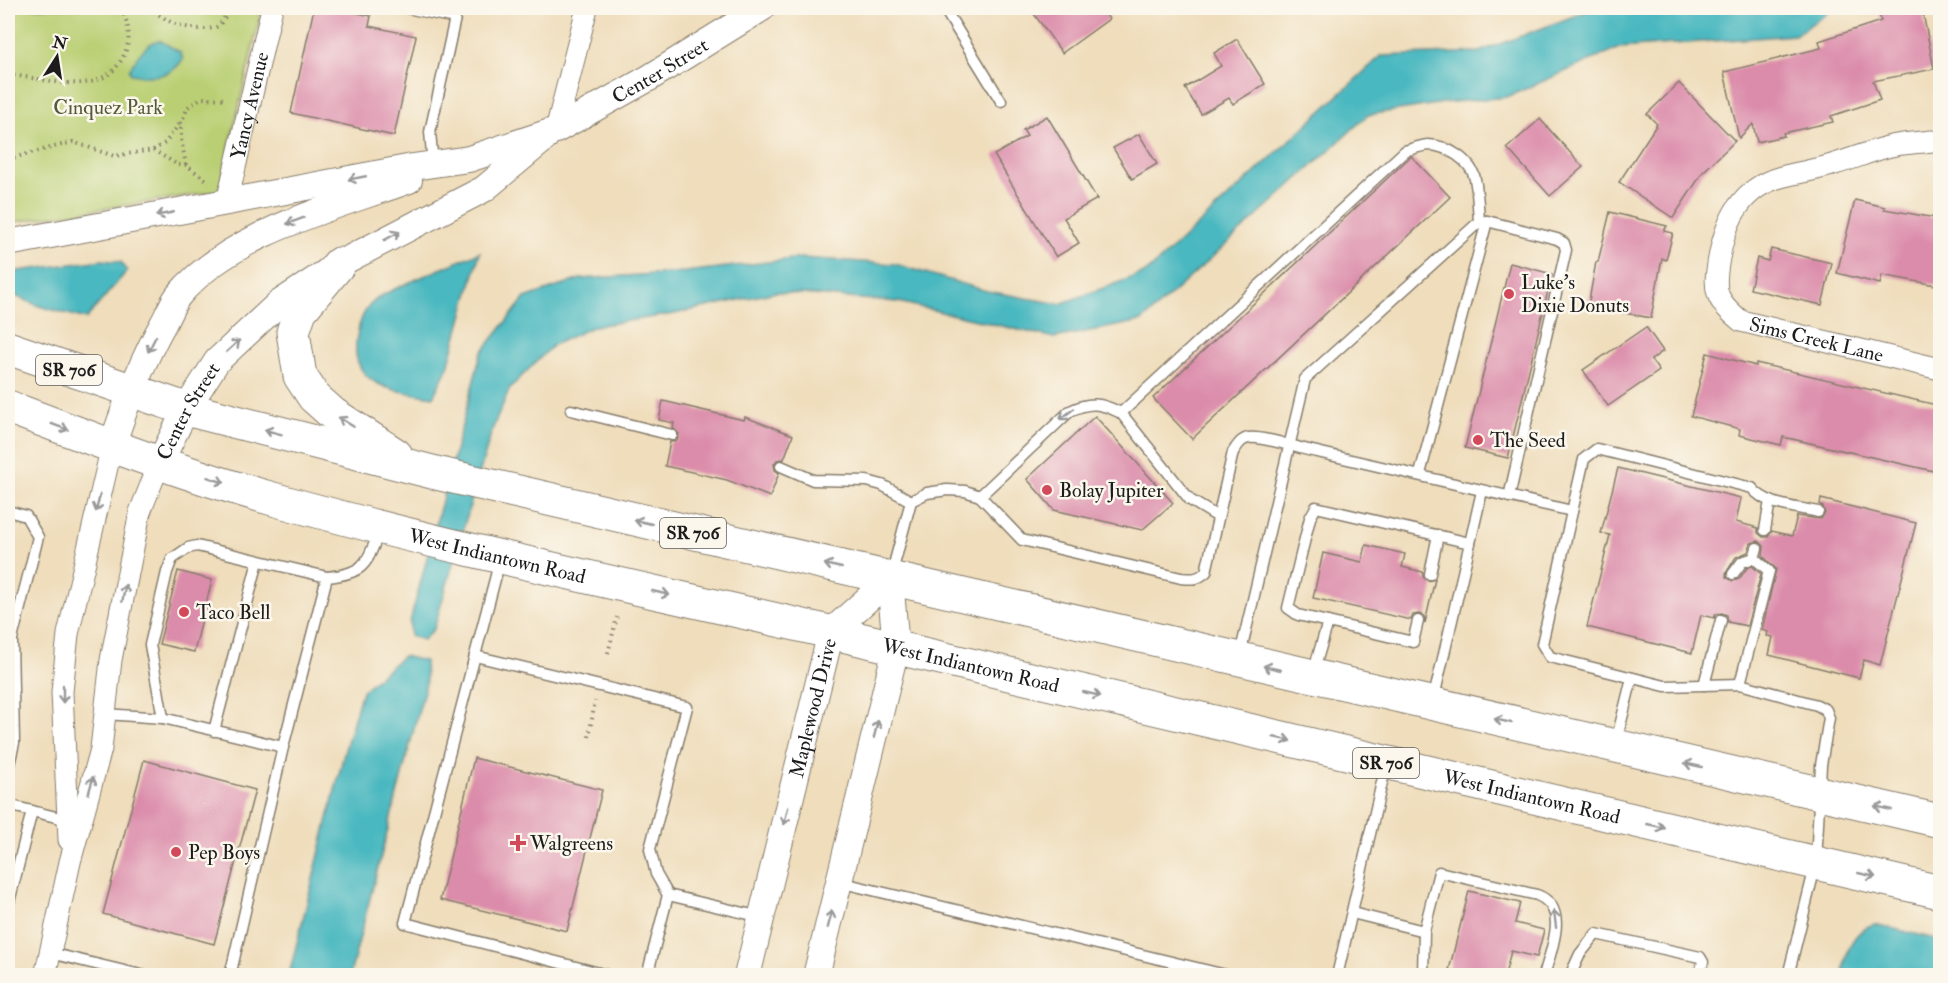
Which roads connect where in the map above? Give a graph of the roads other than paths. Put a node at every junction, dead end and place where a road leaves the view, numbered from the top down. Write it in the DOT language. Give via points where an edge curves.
graph roads {
  1 [pos="272,8"];
  2 [pos="407,8"];
  3 [pos="587,8"];
  4 [pos="762,8"];
  5 [pos="944,8"];
  6 [pos="1000,101"];
  7 [pos="556,130"];
  8 [pos="1932,141"];
  9 [pos="469,159"];
  10 [pos="433,164"];
  11 [pos="219,193"];
  12 [pos="1483,222"];
  13 [pos="8,243"];
  14 [pos="339,264"];
  15 [pos="8,348"];
  16 [pos="1941,369"];
  17 [pos="130,391"];
  18 [pos="8,407"];
  19 [pos="186,409"];
  20 [pos="571,410"];
  21 [pos="1121,413"];
  22 [pos="672,435"];
  23 [pos="112,446"];
  24 [pos="1288,446"];
  25 [pos="160,462"];
  26 [pos="782,466"];
  27 [pos="424,470"];
  28 [pos="1420,474"];
  29 [pos="1482,491"];
  30 [pos="980,495"];
  31 [pos="1509,497"];
  32 [pos="911,501"];
  33 [pos="1770,501"];
  34 [pos="8,511"];
  35 [pos="1572,511"];
  36 [pos="1818,512"];
  37 [pos="1218,518"];
  38 [pos="381,527"];
  39 [pos="1765,530"];
  40 [pos="1438,536"];
  41 [pos="1470,543"];
  42 [pos="490,554"];
  43 [pos="258,561"];
  44 [pos="1430,574"];
  45 [pos="1733,574"];
  46 [pos="327,577"];
  47 [pos="890,579"];
  48 [pos="1720,620"];
  49 [pos="1418,621"];
  50 [pos="1328,622"];
  51 [pos="831,632"];
  52 [pos="896,648"];
  53 [pos="475,656"];
  54 [pos="1239,660"];
  55 [pos="1312,677"];
  56 [pos="1632,678"];
  57 [pos="1740,684"];
  58 [pos="1704,685"];
  59 [pos="1432,704"];
  60 [pos="105,714"];
  61 [pos="163,718"];
  62 [pos="214,731"];
  63 [pos="283,747"];
  64 [pos="1615,747"];
  65 [pos="1387,763"];
  66 [pos="8,769"];
  67 [pos="1820,794"];
  68 [pos="8,805"];
  69 [pos="32,811"];
  70 [pos="68,820"];
  71 [pos="1941,821"];
  72 [pos="70,862"];
  73 [pos="1816,863"];
  74 [pos="839,882"];
  75 [pos="1941,892"];
  76 [pos="668,895"];
  77 [pos="8,906"];
  78 [pos="1352,913"];
  79 [pos="761,917"];
  80 [pos="1424,931"];
  81 [pos="50,953"];
  82 [pos="45,975"];
  83 [pos="145,975"];
  84 [pos="230,975"];
  85 [pos="611,975"];
  86 [pos="646,975"];
  87 [pos="747,975"];
  88 [pos="816,975"];
  89 [pos="1230,975"];
  90 [pos="1337,975"];
  91 [pos="1423,975"];
  92 [pos="1544,975"];
  93 [pos="1570,975"];
  94 [pos="1699,975"];
  95 [pos="1788,975"];
  1 -- 11 [label="street, Yancy Avenue"];
  2 -- 10 [label="lane" via="455,18 430,132"];
  3 -- 7 [label="street"];
  4 -- 7 [label="street, Center Street" via="650,78"];
  5 -- 6 [label="lane"];
  7 -- 9 [label="street, Center Street"];
  14 -- 7 [label="street, Center Street, one-way" via="484,189"];
  8 -- 16 [label="street, Sims Creek Lane" via="1888,147 1779,177 1757,187 1730,218 1714,284 1724,308 1741,321"];
  9 -- 10 [label="street, Center Street"];
  9 -- 17 [label="street, one-way" via="274,228 231,252 178,297"];
  10 -- 11 [label="street, Center Street, one-way"];
  11 -- 13 [label="street, Center Street, one-way"];
  12 -- 21 [label="lane" via="1469,165 1441,147 1429,145 1404,151"];
  12 -- 24 [label="lane" via="1305,379"];
  12 -- 28 [label="lane"];
  12 -- 31 [label="lane" via="1557,239 1566,250"];
  19 -- 14 [label="street, Center Street, one-way" via="216,361 278,304"];
  27 -- 14 [label="main road, one-way" via="333,414 314,397 300,376 293,332 300,311"];
  15 -- 17 [label="main road, SR 706"];
  17 -- 19 [label="main road, SR 706"];
  17 -- 23 [label="street"];
  18 -- 23 [label="main road, West Indiantown Road / SR 706, one-way"];
  19 -- 25 [label="street, Center Street"];
  27 -- 19 [label="main road, SR 706, one-way"];
  20 -- 22 [label="lane"];
  21 -- 30 [label="lane, one-way" via="1098,404 1084,404 1070,411"];
  21 -- 37 [label="lane" via="1190,500"];
  23 -- 25 [label="main road, West Indiantown Road / SR 706"];
  23 -- 70 [label="street, Center Street, one-way" via="68,634 62,692"];
  24 -- 28 [label="lane"];
  24 -- 37 [label="lane" via="1260,438 1240,441 1233,452"];
  24 -- 54 [label="lane"];
  25 -- 38 [label="main road, West Indiantown Road / SR 706, one-way" via="269,498"];
  60 -- 25 [label="street, Center Street, one-way" via="111,660 140,512"];
  26 -- 32 [label="lane" via="813,480 882,485"];
  47 -- 27 [label="main road, SR 706, one-way"];
  28 -- 29 [label="lane"];
  29 -- 31 [label="lane"];
  29 -- 41 [label="lane"];
  30 -- 32 [label="lane" via="947,490"];
  30 -- 37 [label="lane" via="1022,540 1193,579 1206,572"];
  31 -- 35 [label="lane"];
  32 -- 47 [label="lane"];
  33 -- 35 [label="lane" via="1752,488 1597,449 1584,459"];
  33 -- 36 [label="lane"];
  33 -- 39 [label="lane"];
  34 -- 66 [label="lane" via="26,516 38,537 12,639 14,743"];
  35 -- 56 [label="lane" via="1542,644 1550,657"];
  38 -- 42 [label="main road, West Indiantown Road / SR 706"];
  38 -- 46 [label="lane" via="366,563 353,572"];
  40 -- 41 [label="lane"];
  40 -- 44 [label="lane"];
  40 -- 50 [label="lane" via="1316,507 1288,608 1298,615"];
  41 -- 59 [label="lane"];
  42 -- 51 [label="main road, West Indiantown Road / SR 706, one-way"];
  42 -- 53 [label="lane"];
  43 -- 46 [label="lane"];
  43 -- 61 [label="lane" via="197,546 172,559 150,645"];
  43 -- 62 [label="lane"];
  45 -- 57 [label="lane" via="1756,553 1769,571"];
  46 -- 63 [label="lane"];
  47 -- 51 [label="street, Maplewood Drive"];
  47 -- 52 [label="street"];
  47 -- 54 [label="main road, SR 706"];
  48 -- 58 [label="lane"];
  49 -- 50 [label="lane" via="1413,642"];
  50 -- 55 [label="lane"];
  51 -- 52 [label="main road, West Indiantown Road / SR 706"];
  51 -- 79 [label="street, Maplewood Drive, one-way"];
  52 -- 65 [label="main road, West Indiantown Road / SR 706, one-way"];
  74 -- 52 [label="street, one-way"];
  53 -- 76 [label="lane" via="687,707 650,849"];
  53 -- 85 [label="lane" via="405,923"];
  55 -- 54 [label="main road, SR 706, one-way"];
  55 -- 59 [label="main road, SR 706"];
  56 -- 58 [label="lane" via="1665,686"];
  56 -- 64 [label="lane"];
  57 -- 58 [label="lane"];
  57 -- 67 [label="lane" via="1826,710 1829,718"];
  64 -- 59 [label="main road, SR 706, one-way"];
  60 -- 61 [label="lane"];
  72 -- 60 [label="street, Center Street, one-way" via="101,749"];
  61 -- 62 [label="lane"];
  62 -- 63 [label="lane"];
  63 -- 84 [label="lane"];
  67 -- 64 [label="main road, SR 706, one-way"];
  65 -- 73 [label="main road, West Indiantown Road / SR 706, one-way"];
  65 -- 78 [label="lane"];
  71 -- 67 [label="main road, SR 706, one-way"];
  67 -- 73 [label="lane"];
  68 -- 69 [label="lane"];
  69 -- 70 [label="lane"];
  69 -- 77 [label="lane"];
  70 -- 72 [label="street, Center Street"];
  72 -- 81 [label="street, Center Street"];
  73 -- 75 [label="main road, West Indiantown Road / SR 706, one-way"];
  73 -- 95 [label="lane"];
  88 -- 74 [label="street, one-way"];
  74 -- 89 [label="lane"];
  76 -- 79 [label="lane"];
  76 -- 86 [label="lane"];
  78 -- 80 [label="lane"];
  78 -- 90 [label="lane"];
  79 -- 87 [label="street, Maplewood Drive"];
  80 -- 91 [label="lane"];
  92 -- 80 [label="lane, one-way" via="1557,924 1554,909 1537,895 1439,872"];
  81 -- 82 [label="street, Center Street"];
  81 -- 83 [label="lane"];
  93 -- 94 [label="lane" via="1596,934 1700,957 1703,963"];
}
